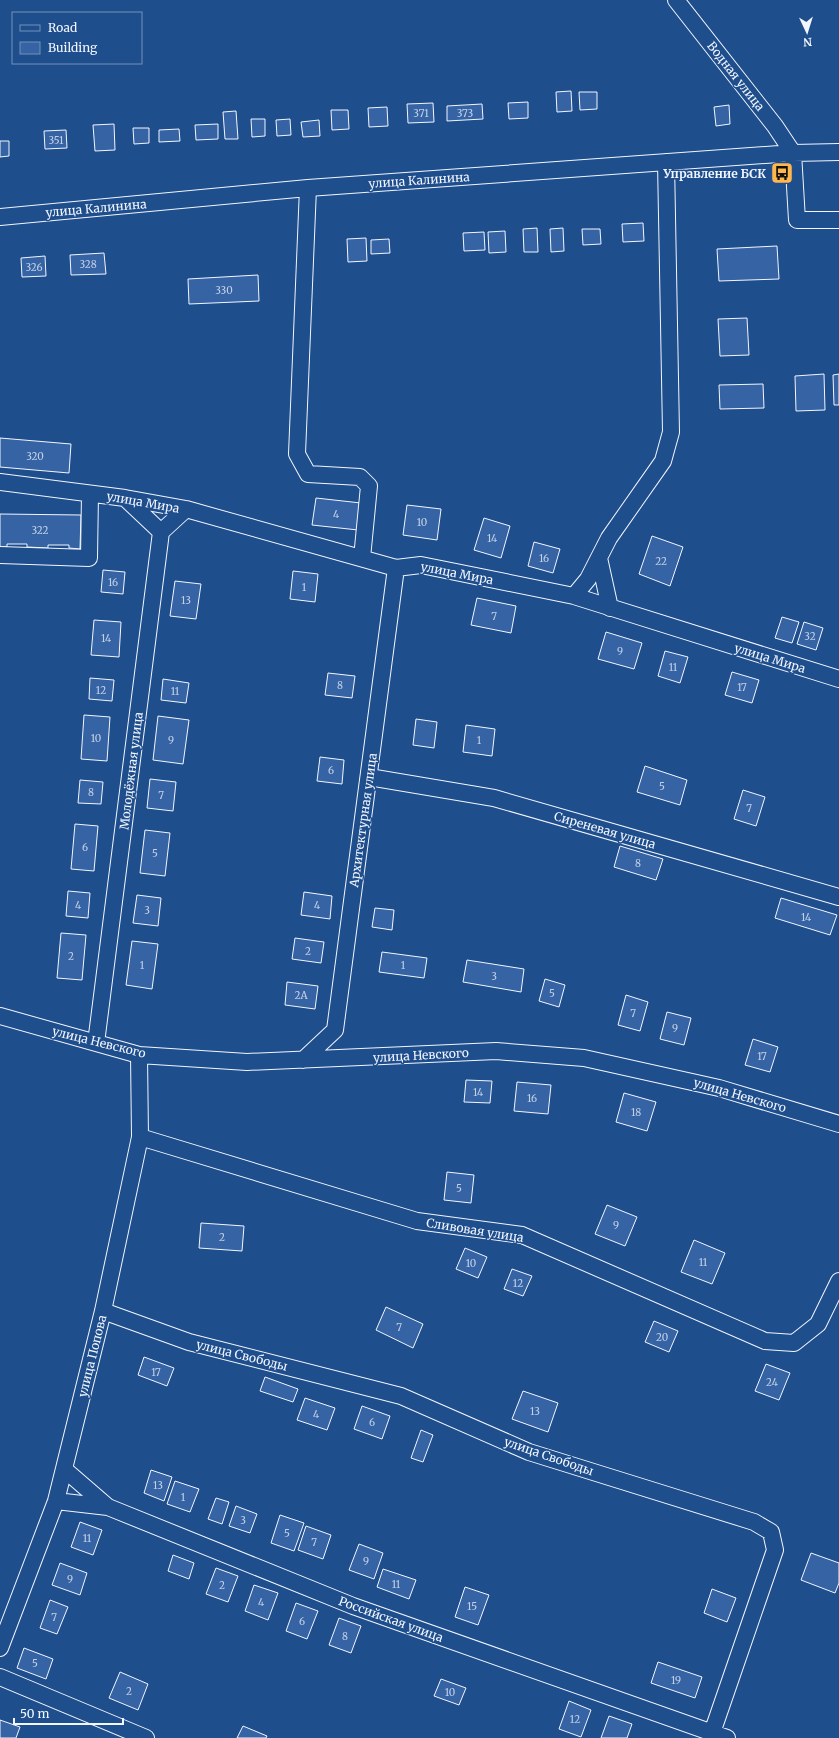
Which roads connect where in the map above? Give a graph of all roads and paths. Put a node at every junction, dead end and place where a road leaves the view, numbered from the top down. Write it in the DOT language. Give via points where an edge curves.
graph roads {
  1 [pos="676,0"];
  2 [pos="839,152"];
  3 [pos="793,153"];
  4 [pos="666,162"];
  5 [pos="308,188"];
  6 [pos="0,217"];
  7 [pos="839,220"];
  8 [pos="0,482"];
  9 [pos="90,494"];
  10 [pos="125,498"];
  11 [pos="186,509"];
  12 [pos="161,532"];
  13 [pos="0,555"];
  14 [pos="362,558"];
  15 [pos="599,558"];
  16 [pos="396,568"];
  17 [pos="574,596"];
  18 [pos="610,608"];
  19 [pos="839,679"];
  20 [pos="369,776"];
  21 [pos="839,897"];
  22 [pos="0,1016"];
  23 [pos="96,1043"];
  24 [pos="138,1055"];
  25 [pos="303,1060"];
  26 [pos="839,1124"];
  27 [pos="140,1138"];
  28 [pos="839,1281"];
  29 [pos="103,1311"];
  30 [pos="64,1469"];
  31 [pos="56,1501"];
  32 [pos="108,1507"];
  33 [pos="0,1648"];
  34 [pos="0,1677"];
  35 [pos="712,1733"];
  36 [pos="146,1738"];
  37 [pos="727,1738"];
  1 -- 3 [label="street, Водная улица" via="775,126"];
  2 -- 3 [label="street, улица Калинина"];
  3 -- 4 [label="street, улица Калинина"];
  3 -- 7 [label="street" via="797,220"];
  4 -- 5 [label="street, улица Калинина"];
  4 -- 15 [label="street" via="671,432 663,461 609,538"];
  5 -- 6 [label="street, улица Калинина"];
  5 -- 14 [label="street" via="297,454 308,474 360,478 369,486"];
  8 -- 9 [label="street, улица Мира"];
  9 -- 10 [label="street, улица Мира"];
  9 -- 13 [label="street" via="89,558"];
  10 -- 11 [label="street, улица Мира"];
  10 -- 12 [label="street"];
  11 -- 12 [label="street"];
  11 -- 14 [label="street, улица Мира"];
  12 -- 23 [label="street, Молодёжная улица"];
  14 -- 16 [label="street, улица Мира"];
  15 -- 17 [label="street" via="588,579"];
  15 -- 18 [label="street"];
  16 -- 17 [label="street, улица Мира" via="420,565"];
  16 -- 20 [label="street, Архитектурная улица"];
  17 -- 18 [label="street, улица Мира"];
  18 -- 19 [label="street, улица Мира"];
  20 -- 21 [label="street, Сиреневая улица" via="494,798"];
  20 -- 25 [label="street, Архитектурная улица" via="335,1030"];
  22 -- 23 [label="street, улица Невского"];
  23 -- 24 [label="street, улица Невского"];
  24 -- 25 [label="street, улица Невского" via="247,1062"];
  24 -- 27 [label="street, улица Попова"];
  25 -- 26 [label="street, улица Невского" via="496,1051 584,1058 719,1088"];
  27 -- 28 [label="street, Сливовая улица" via="417,1221 522,1235 765,1341 794,1343 818,1324"];
  27 -- 29 [label="street, улица Попова"];
  29 -- 30 [label="street, улица Попова"];
  29 -- 35 [label="street, улица Свободы" via="189,1342 401,1396 529,1452 754,1522 771,1532 774,1550"];
  30 -- 31 [label="street, улица Попова"];
  30 -- 32 [label="street"];
  31 -- 32 [label="street, Российская улица"];
  31 -- 33 [label="street, улица Попова"];
  32 -- 35 [label="street, Российская улица" via="353,1606"];
  34 -- 36 [label="street"];
  35 -- 37 [label="street, Российская улица"];
}
